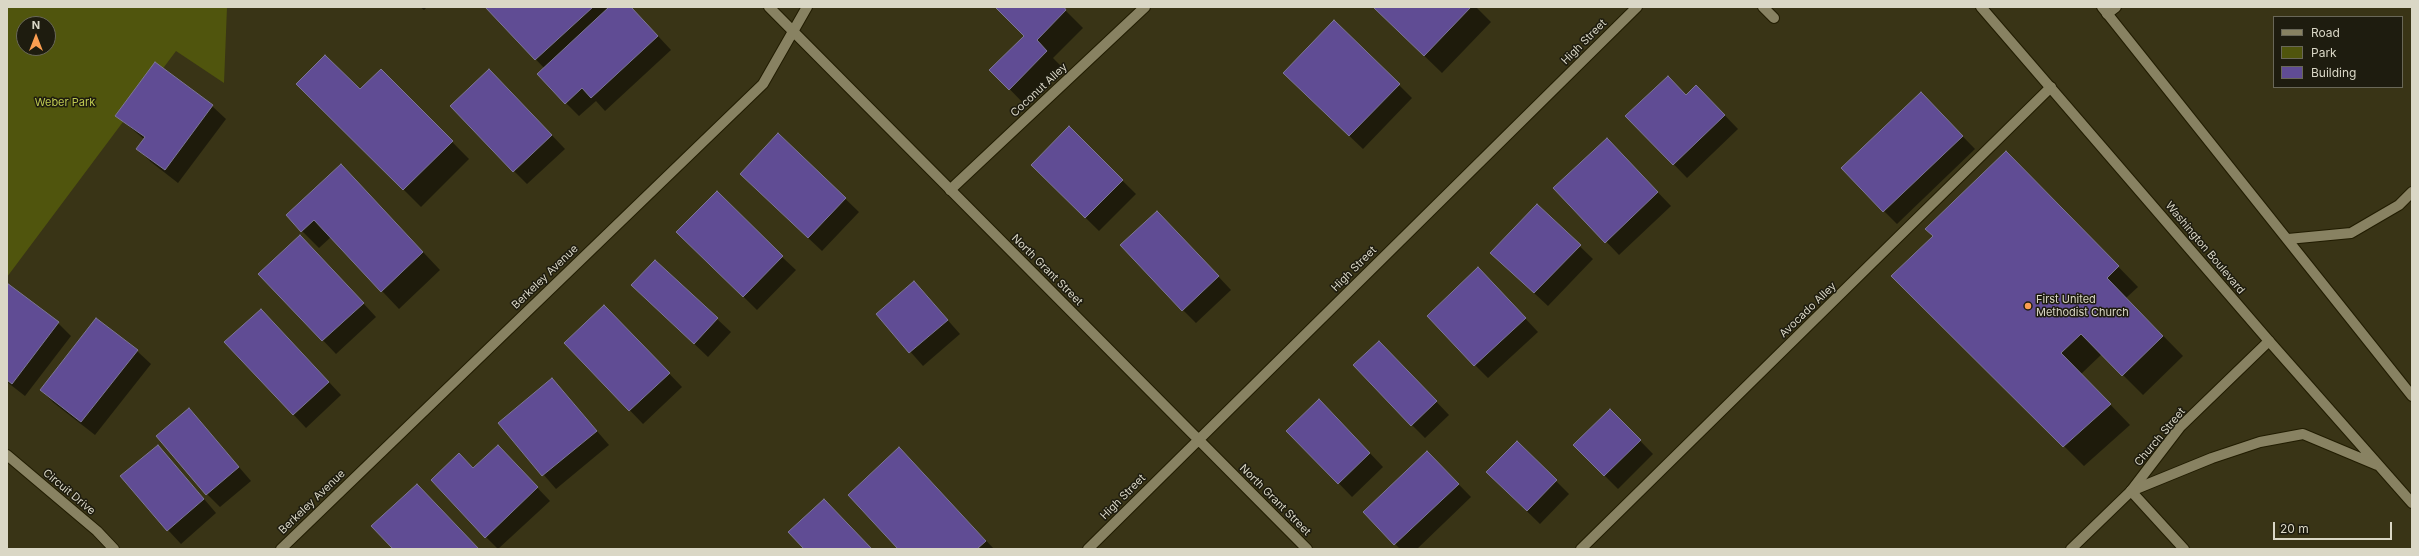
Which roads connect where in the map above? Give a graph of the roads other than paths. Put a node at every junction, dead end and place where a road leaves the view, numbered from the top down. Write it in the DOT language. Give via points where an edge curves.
graph roads {
  1 [pos="769,7"];
  2 [pos="807,7"];
  3 [pos="1145,7"];
  4 [pos="1637,7"];
  5 [pos="1763,7"];
  6 [pos="1981,7"];
  7 [pos="2116,7"];
  8 [pos="2105,10"];
  9 [pos="1774,18"];
  10 [pos="793,31"];
  11 [pos="2051,87"];
  12 [pos="950,190"];
  13 [pos="2412,192"];
  14 [pos="2288,240"];
  15 [pos="2268,342"];
  16 [pos="2412,396"];
  17 [pos="1198,440"];
  18 [pos="7,455"];
  19 [pos="2379,466"];
  20 [pos="2131,492"];
  21 [pos="2412,503"];
  22 [pos="114,549"];
  23 [pos="280,549"];
  24 [pos="1088,549"];
  25 [pos="1307,549"];
  26 [pos="1581,549"];
  27 [pos="2071,549"];
  28 [pos="2184,549"];
  1 -- 10 [label="street, North Grant Street"];
  2 -- 10 [label="street, Berkeley Avenue"];
  3 -- 12 [label="street, Coconut Alley"];
  4 -- 17 [label="street, High Street"];
  5 -- 9 [label="street"];
  6 -- 11 [label="street, Washington Boulevard"];
  7 -- 8 [label="street"];
  8 -- 14 [label="street"];
  10 -- 12 [label="street, North Grant Street"];
  10 -- 23 [label="street, Berkeley Avenue" via="764,84"];
  11 -- 15 [label="street, Washington Boulevard"];
  11 -- 26 [label="street, Avocado Alley"];
  12 -- 17 [label="street, North Grant Street"];
  13 -- 14 [label="street" via="2399,205 2352,233"];
  14 -- 16 [label="street"];
  15 -- 19 [label="street, Washington Boulevard"];
  15 -- 20 [label="street, Church Street" via="2180,427"];
  17 -- 24 [label="street, High Street"];
  17 -- 25 [label="street, North Grant Street"];
  18 -- 22 [label="street, Circuit Drive" via="97,531"];
  19 -- 20 [label="street" via="2303,434 2260,442 2212,458"];
  19 -- 21 [label="street, Washington Boulevard"];
  20 -- 27 [label="street, Church Street"];
  20 -- 28 [label="street"];
}
